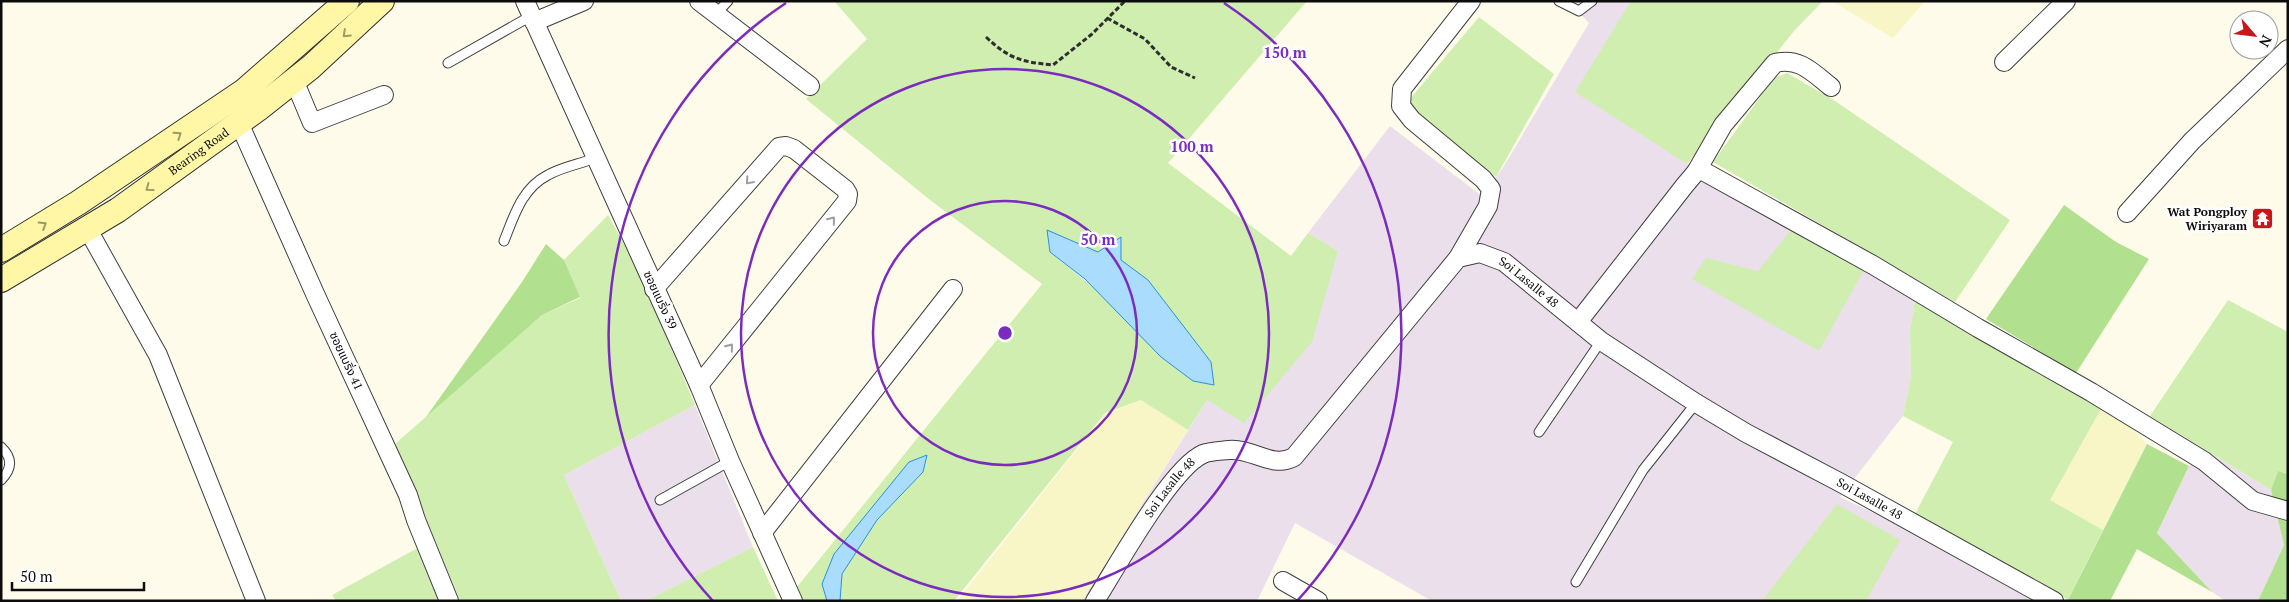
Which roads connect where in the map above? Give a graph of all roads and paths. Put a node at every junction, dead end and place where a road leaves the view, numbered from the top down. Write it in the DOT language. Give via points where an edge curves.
graph roads {
  1 [pos="347,1"];
  2 [pos="382,1"];
  3 [pos="584,1"];
  4 [pos="699,1"];
  5 [pos="728,1"];
  6 [pos="1124,1"];
  7 [pos="1471,1"];
  8 [pos="1559,1"];
  9 [pos="1592,1"];
  10 [pos="2066,1"];
  11 [pos="530,13"];
  12 [pos="716,14"];
  13 [pos="1107,18"];
  14 [pos="986,37"];
  15 [pos="2288,49"];
  16 [pos="2004,62"];
  17 [pos="448,64"];
  18 [pos="1195,78"];
  19 [pos="294,80"];
  20 [pos="810,86"];
  21 [pos="1831,87"];
  22 [pos="384,95"];
  23 [pos="239,123"];
  24 [pos="595,158"];
  25 [pos="1696,172"];
  26 [pos="2127,213"];
  27 [pos="87,228"];
  28 [pos="504,241"];
  29 [pos="1,250"];
  30 [pos="1458,258"];
  31 [pos="1,280"];
  32 [pos="654,289"];
  33 [pos="953,289"];
  34 [pos="1578,322"];
  35 [pos="1601,341"];
  36 [pos="700,385"];
  37 [pos="1696,403"];
  38 [pos="1539,432"];
  39 [pos="1,447"];
  40 [pos="730,461"];
  41 [pos="1,480"];
  42 [pos="660,500"];
  43 [pos="2288,511"];
  44 [pos="762,533"];
  45 [pos="1283,581"];
  46 [pos="1576,582"];
  47 [pos="256,601"];
  48 [pos="450,601"];
  49 [pos="793,601"];
  50 [pos="1095,601"];
  51 [pos="1318,601"];
  52 [pos="2054,601"];
  29 -- 1 [label="main road, Bearing Road, one-way" via="78,203 244,90"];
  2 -- 19 [label="main road, Bearing Road, one-way"];
  3 -- 11 [label="street"];
  4 -- 12 [label="street"];
  5 -- 12 [label="lane"];
  6 -- 13 [label="path"];
  7 -- 30 [label="street" via="1402,89 1401,106 1412,120 1491,189 1488,206"];
  8 -- 9 [label="lane" via="1578,11"];
  10 -- 16 [label="street"];
  11 -- 17 [label="lane"];
  11 -- 24 [label="street, ซอยแบริ่ง 39"];
  12 -- 20 [label="street"];
  13 -- 14 [label="path" via="1053,65 1032,63 1004,53"];
  13 -- 18 [label="path" via="1145,39 1171,67"];
  15 -- 26 [label="street" via="2192,141"];
  19 -- 22 [label="street" via="312,123"];
  19 -- 23 [label="main road, Bearing Road"];
  21 -- 25 [label="street" via="1802,64 1787,60 1775,63 1723,125"];
  23 -- 27 [label="main road, Bearing Road, one-way" via="118,210"];
  23 -- 48 [label="street, ซอยแบริ่ง 41" via="408,495"];
  24 -- 28 [label="lane" via="548,174 533,185 517,206"];
  24 -- 32 [label="street, ซอยแบริ่ง 39"];
  25 -- 34 [label="street"];
  25 -- 43 [label="street" via="1703,171 1873,265 2090,392 2204,461 2253,501"];
  27 -- 31 [label="main road, Bearing Road"];
  27 -- 47 [label="street" via="158,355"];
  30 -- 34 [label="street, Soi Lasalle 48" via="1480,253 1504,262"];
  30 -- 50 [label="street, Soi Lasalle 48" via="1294,457 1274,462 1254,452 1236,450 1203,454 1170,483"];
  32 -- 36 [label="street, ซอยแบริ่ง 39"];
  36 -- 32 [label="street, one-way" via="847,201 848,194 794,149 779,147"];
  33 -- 44 [label="street"];
  34 -- 35 [label="street, Soi Lasalle 48"];
  35 -- 37 [label="street, Soi Lasalle 48"];
  35 -- 38 [label="lane"];
  36 -- 40 [label="street, ซอยแบริ่ง 39"];
  37 -- 46 [label="lane" via="1643,470"];
  37 -- 52 [label="street, Soi Lasalle 48"];
  39 -- 41 [label="lane" via="7,452 11,464 9,472"];
  40 -- 42 [label="lane"];
  40 -- 44 [label="street, ซอยแบริ่ง 39"];
  44 -- 49 [label="street, ซอยแบริ่ง 39"];
  45 -- 51 [label="street"];
}
